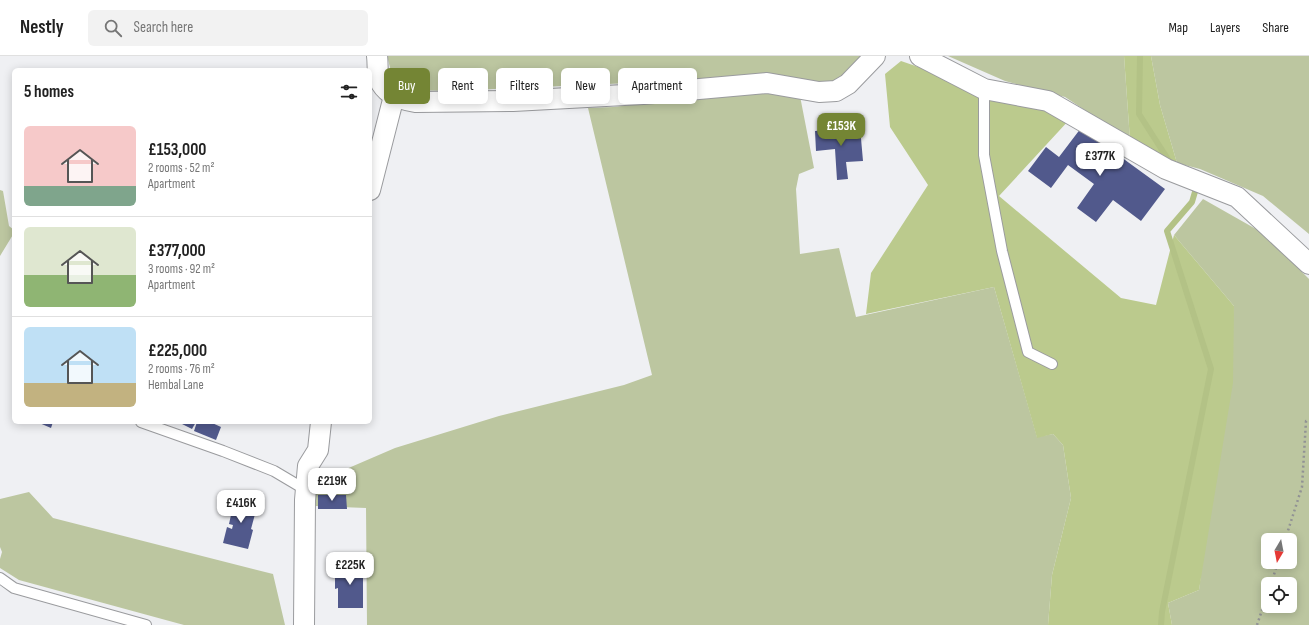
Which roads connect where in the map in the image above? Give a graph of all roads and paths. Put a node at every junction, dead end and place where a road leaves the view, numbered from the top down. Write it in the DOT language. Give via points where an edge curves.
graph roads {
  1 [pos="377,56"];
  2 [pos="875,56"];
  3 [pos="920,56"];
  4 [pos="384,85"];
  5 [pos="984,89"];
  6 [pos="430,102"];
  7 [pos="392,104"];
  8 [pos="372,182"];
  9 [pos="1309,264"];
  10 [pos="1052,364"];
  11 [pos="1309,421"];
  12 [pos="146,424"];
  13 [pos="321,424"];
  14 [pos="306,490"];
  15 [pos="1287,533"];
  16 [pos="0,578"];
  17 [pos="1261,613"];
  18 [pos="146,625"];
  19 [pos="304,625"];
  20 [pos="1257,625"];
  1 -- 4 [label="street" via="379,79"];
  2 -- 6 [label="street" via="848,84 836,91 819,92 767,83 643,94 513,101"];
  3 -- 5 [label="street"];
  5 -- 9 [label="street" via="1048,101 1166,169 1237,198"];
  5 -- 10 [label="lane" via="984,155 1002,251 1028,352"];
  7 -- 8 [label="street"];
  11 -- 15 [label="path" via="1306,421 1302,487"];
  12 -- 14 [label="lane" via="274,472"];
  13 -- 14 [label="street" via="318,450 308,466"];
  14 -- 19 [label="street"];
  16 -- 18 [label="lane" via="14,588"];
  17 -- 20 [label="path"];
}
